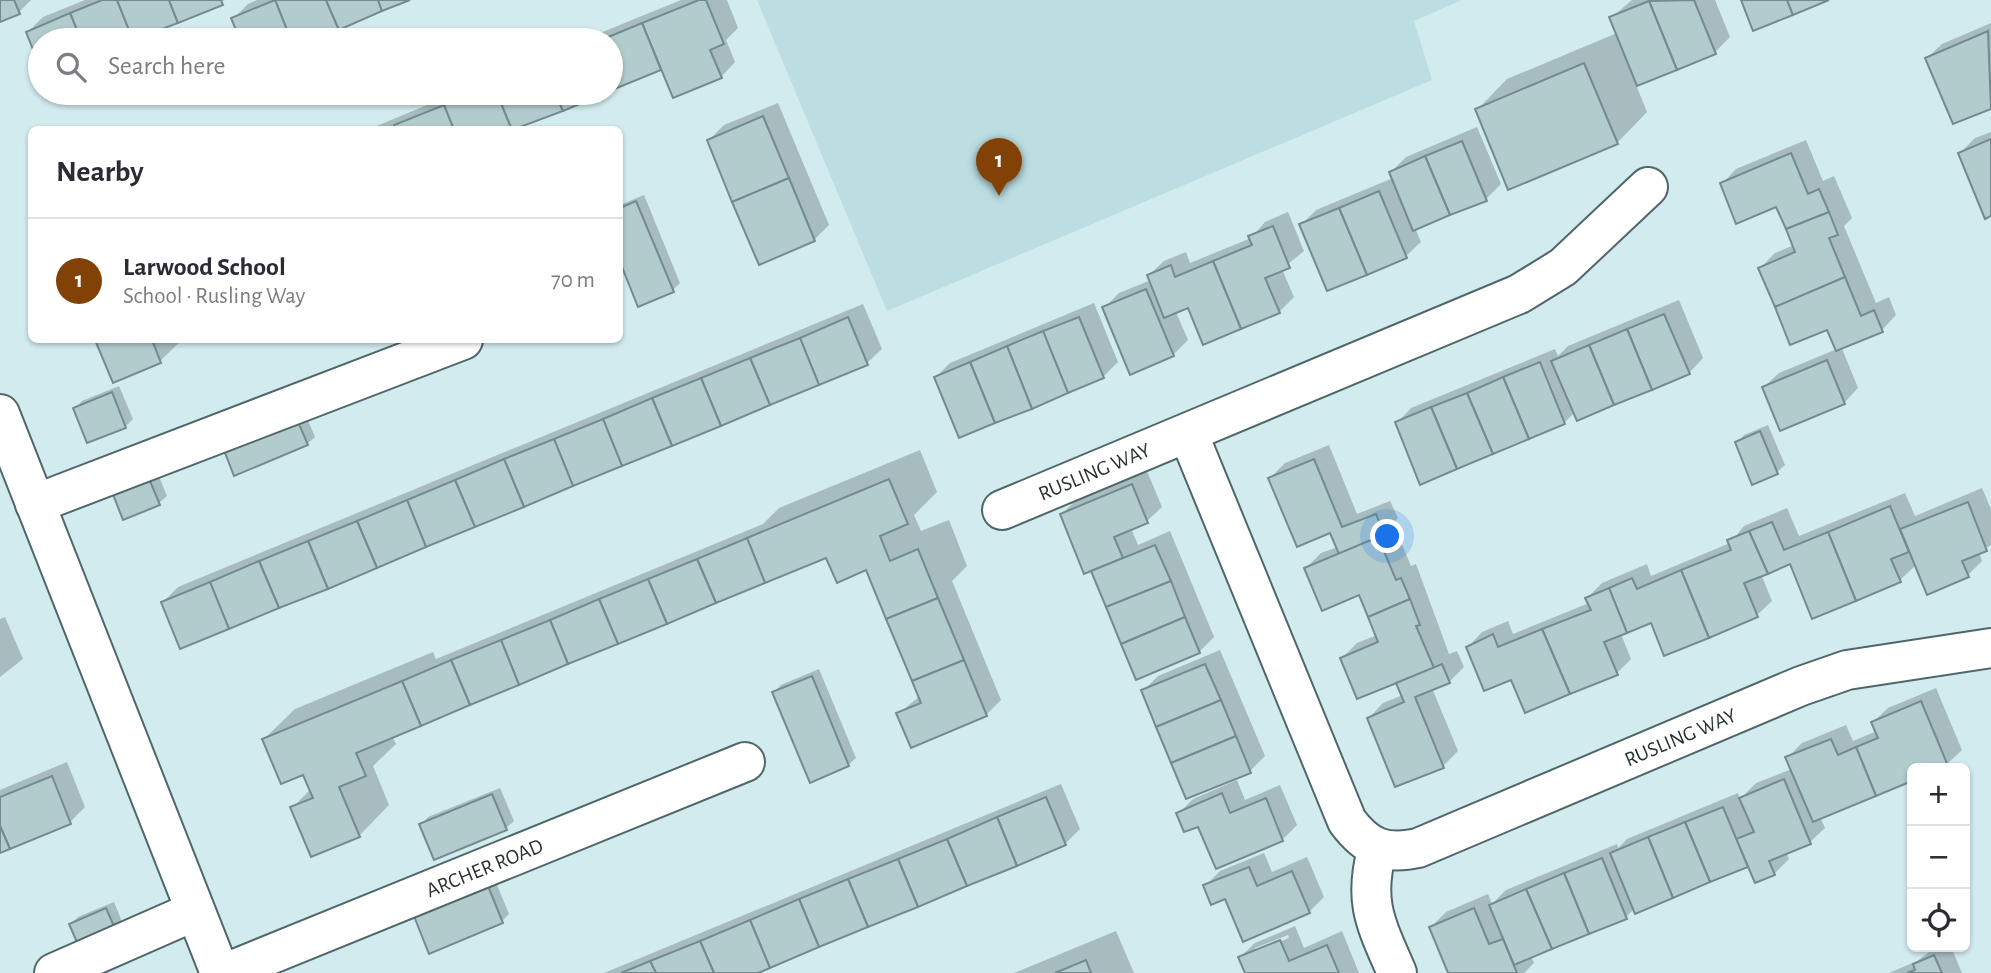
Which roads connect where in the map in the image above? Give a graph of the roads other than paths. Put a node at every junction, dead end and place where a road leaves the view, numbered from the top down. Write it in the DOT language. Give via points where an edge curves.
graph roads {
  1 [pos="1648,187"];
  2 [pos="455,343"];
  3 [pos="0,414"];
  4 [pos="1188,433"];
  5 [pos="8,457"];
  6 [pos="35,504"];
  7 [pos="1002,510"];
  8 [pos="1991,648"];
  9 [pos="745,762"];
  10 [pos="1377,850"];
  11 [pos="195,911"];
  12 [pos="54,973"];
  13 [pos="219,973"];
  14 [pos="225,973"];
  15 [pos="1397,973"];
  1 -- 4 [label="street, RUSLING WAY" via="1542,282"];
  2 -- 6 [label="street"];
  3 -- 5 [label="street"];
  4 -- 7 [label="street, RUSLING WAY"];
  4 -- 10 [label="street" via="1347,821"];
  5 -- 6 [label="street"];
  6 -- 11 [label="street"];
  8 -- 10 [label="street, RUSLING WAY" via="1847,670 1418,848 1398,853"];
  9 -- 14 [label="street, ARCHER ROAD"];
  10 -- 15 [label="street" via="1369,900"];
  11 -- 12 [label="street"];
  11 -- 13 [label="street"];
}
